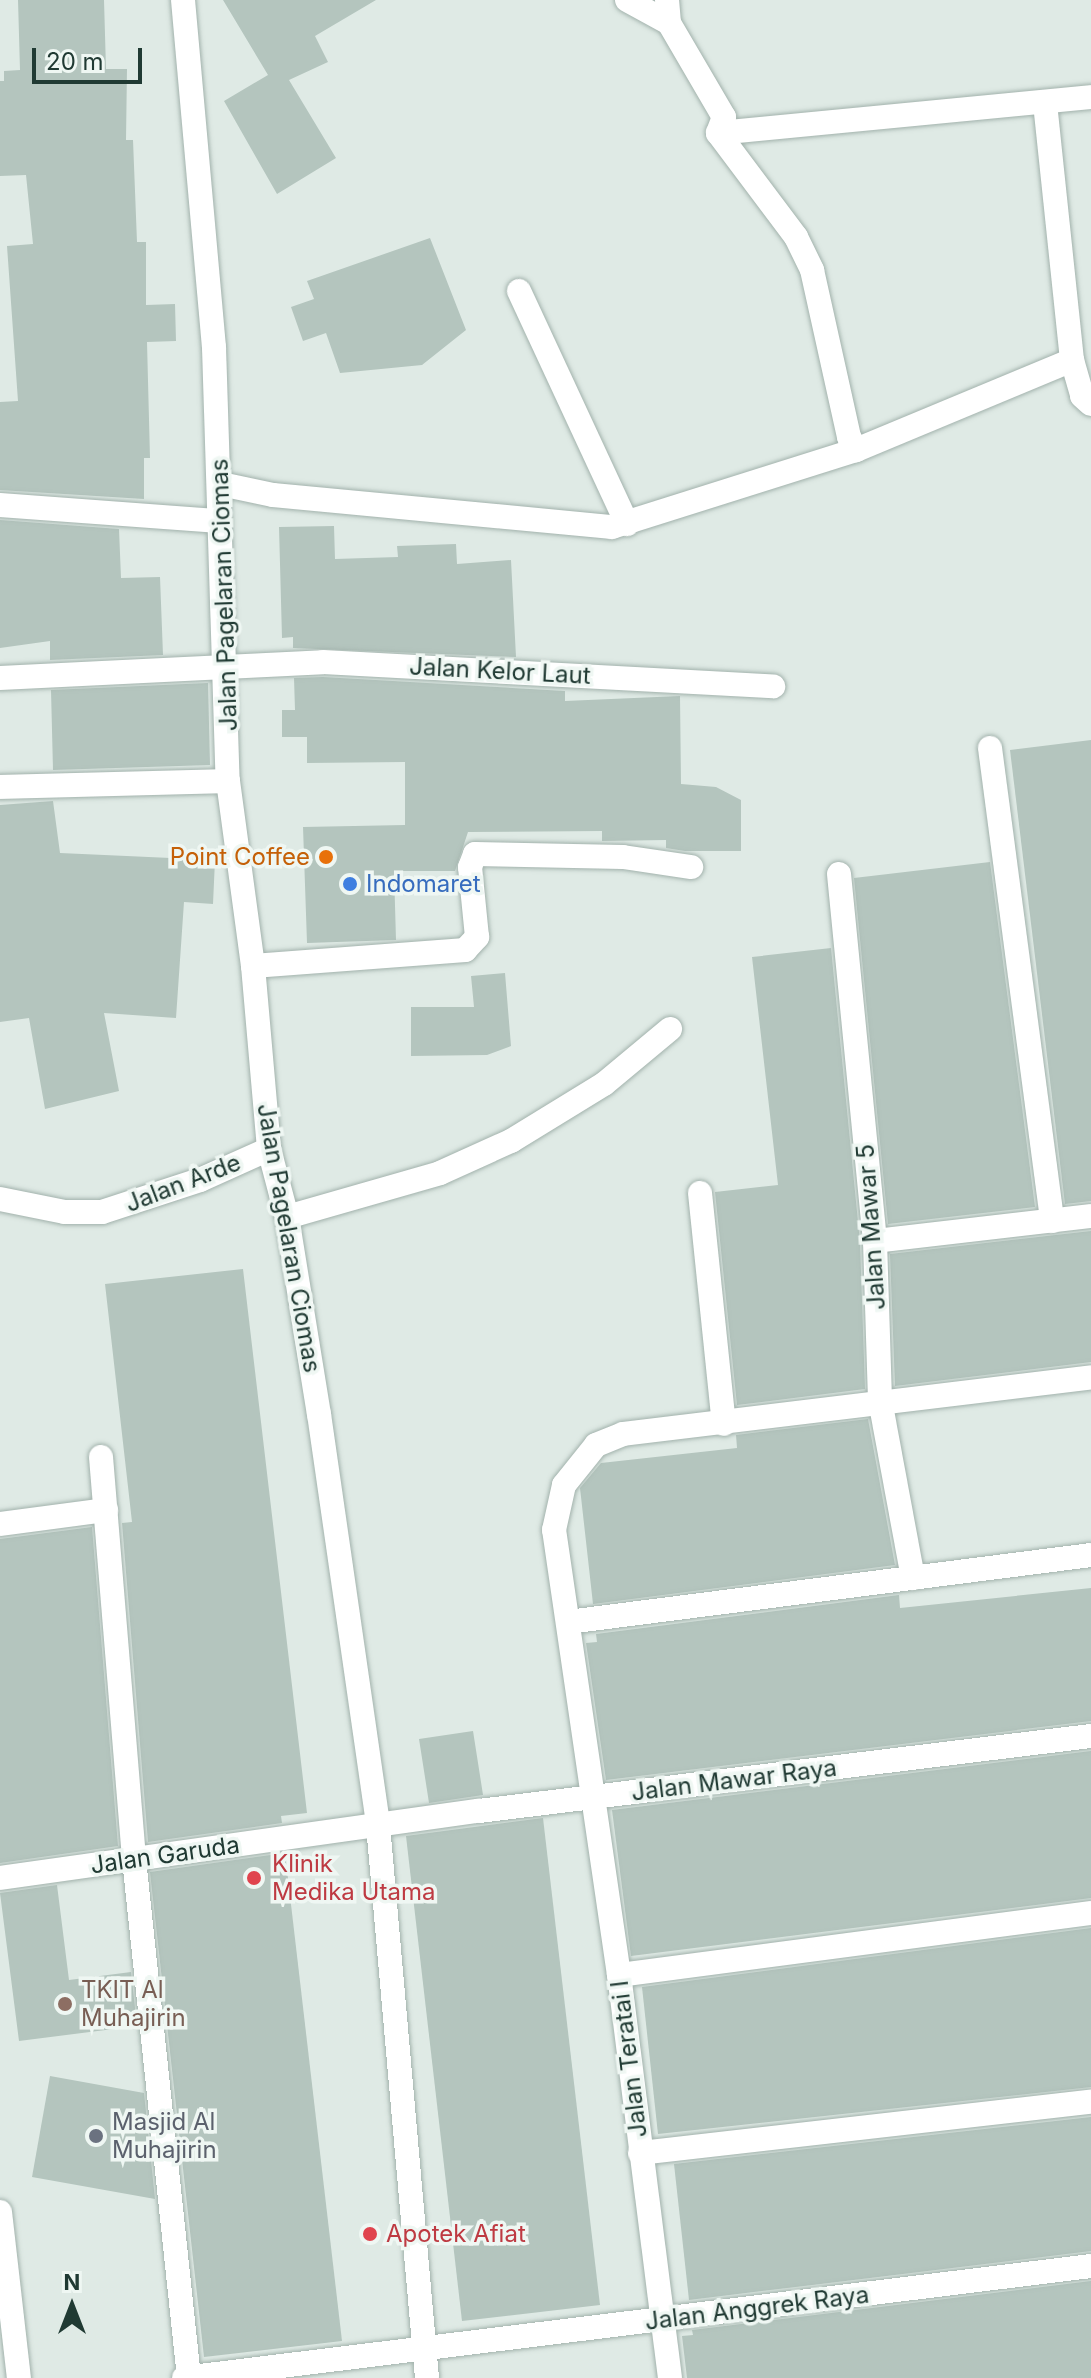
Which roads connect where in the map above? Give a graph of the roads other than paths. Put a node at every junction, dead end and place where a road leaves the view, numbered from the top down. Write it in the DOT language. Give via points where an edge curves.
graph roads {
  1 [pos="183,0"];
  2 [pos="627,0"];
  3 [pos="668,12"];
  4 [pos="1091,97"];
  5 [pos="1045,102"];
  6 [pos="718,133"];
  7 [pos="519,291"];
  8 [pos="1072,360"];
  9 [pos="1091,404"];
  10 [pos="856,450"];
  11 [pos="221,484"];
  12 [pos="0,505"];
  13 [pos="219,521"];
  14 [pos="627,524"];
  15 [pos="227,665"];
  16 [pos="0,678"];
  17 [pos="773,686"];
  18 [pos="990,748"];
  19 [pos="228,781"];
  20 [pos="0,787"];
  21 [pos="691,867"];
  22 [pos="839,874"];
  23 [pos="253,966"];
  24 [pos="670,1029"];
  25 [pos="269,1149"];
  26 [pos="700,1193"];
  27 [pos="0,1199"];
  28 [pos="1091,1216"];
  29 [pos="287,1217"];
  30 [pos="1052,1221"];
  31 [pos="875,1241"];
  32 [pos="1091,1377"];
  33 [pos="880,1400"];
  34 [pos="724,1424"];
  35 [pos="101,1457"];
  36 [pos="106,1510"];
  37 [pos="0,1524"];
  38 [pos="1091,1555"];
  39 [pos="913,1578"];
  40 [pos="568,1622"];
  41 [pos="1091,1736"];
  42 [pos="593,1797"];
  43 [pos="378,1825"];
  44 [pos="134,1859"];
  45 [pos="0,1878"];
  46 [pos="1091,1913"];
  47 [pos="619,1975"];
  48 [pos="1091,2102"];
  49 [pos="640,2153"];
  50 [pos="0,2221"];
  51 [pos="1091,2266"];
  52 [pos="663,2320"];
  53 [pos="423,2347"];
  54 [pos="19,2378"];
  55 [pos="188,2378"];
  56 [pos="427,2378"];
  57 [pos="670,2378"];
  1 -- 11 [label="street, Jalan Pagelaran Ciomas"];
  2 -- 3 [label="street"];
  3 -- 6 [label="street" via="724,117"];
  4 -- 5 [label="street"];
  5 -- 6 [label="street"];
  5 -- 8 [label="street"];
  6 -- 10 [label="street" via="796,237 812,270"];
  7 -- 14 [label="street"];
  8 -- 9 [label="street" via="1082,396"];
  8 -- 10 [label="street"];
  10 -- 14 [label="street"];
  11 -- 13 [label="street, Jalan Pagelaran Ciomas"];
  11 -- 14 [label="street" via="273,495 586,529"];
  12 -- 13 [label="street"];
  13 -- 15 [label="street, Jalan Pagelaran Ciomas"];
  15 -- 16 [label="street, Jalan Kelor Laut"];
  15 -- 17 [label="street, Jalan Kelor Laut" via="323,662"];
  15 -- 19 [label="street, Jalan Pagelaran Ciomas"];
  18 -- 30 [label="street"];
  19 -- 20 [label="street"];
  19 -- 23 [label="street, Jalan Pagelaran Ciomas"];
  21 -- 23 [label="street" via="623,857 475,854 470,867 477,937 465,950"];
  22 -- 31 [label="street, Jalan Mawar 5"];
  23 -- 25 [label="street, Jalan Pagelaran Ciomas"];
  24 -- 29 [label="street" via="604,1084 511,1141 440,1173"];
  25 -- 27 [label="street, Jalan Arde" via="200,1180 102,1212 65,1212"];
  25 -- 29 [label="street, Jalan Pagelaran Ciomas"];
  26 -- 34 [label="street"];
  28 -- 30 [label="street"];
  29 -- 43 [label="street, Jalan Pagelaran Ciomas"];
  30 -- 31 [label="street"];
  31 -- 33 [label="street, Jalan Mawar 5"];
  32 -- 33 [label="street, Jalan Teratai I"];
  33 -- 34 [label="street, Jalan Teratai I"];
  33 -- 39 [label="street, Jalan Mawar 5"];
  34 -- 40 [label="street, Jalan Teratai I" via="623,1434 596,1445 577,1463 564,1485 554,1530"];
  35 -- 36 [label="street"];
  36 -- 37 [label="street"];
  36 -- 44 [label="street"];
  38 -- 39 [label="street"];
  39 -- 40 [label="street"];
  40 -- 42 [label="street, Jalan Teratai I"];
  41 -- 42 [label="street, Jalan Mawar Raya"];
  42 -- 43 [label="street, Jalan Mawar Raya"];
  42 -- 47 [label="street, Jalan Teratai I"];
  43 -- 44 [label="street, Jalan Garuda"];
  43 -- 53 [label="street, Jalan Pagelaran Ciomas"];
  44 -- 45 [label="street, Jalan Garuda"];
  44 -- 55 [label="street"];
  46 -- 47 [label="street"];
  47 -- 49 [label="street, Jalan Teratai I"];
  48 -- 49 [label="street"];
  49 -- 52 [label="street, Jalan Teratai I"];
  50 -- 54 [label="street"];
  51 -- 52 [label="street, Jalan Anggrek Raya"];
  52 -- 53 [label="street, Jalan Anggrek Raya"];
  52 -- 57 [label="street, Jalan Teratai I"];
  53 -- 55 [label="street, Jalan Anggrek Raya"];
  53 -- 56 [label="street, Jalan Pagelaran Ciomas"];
}
